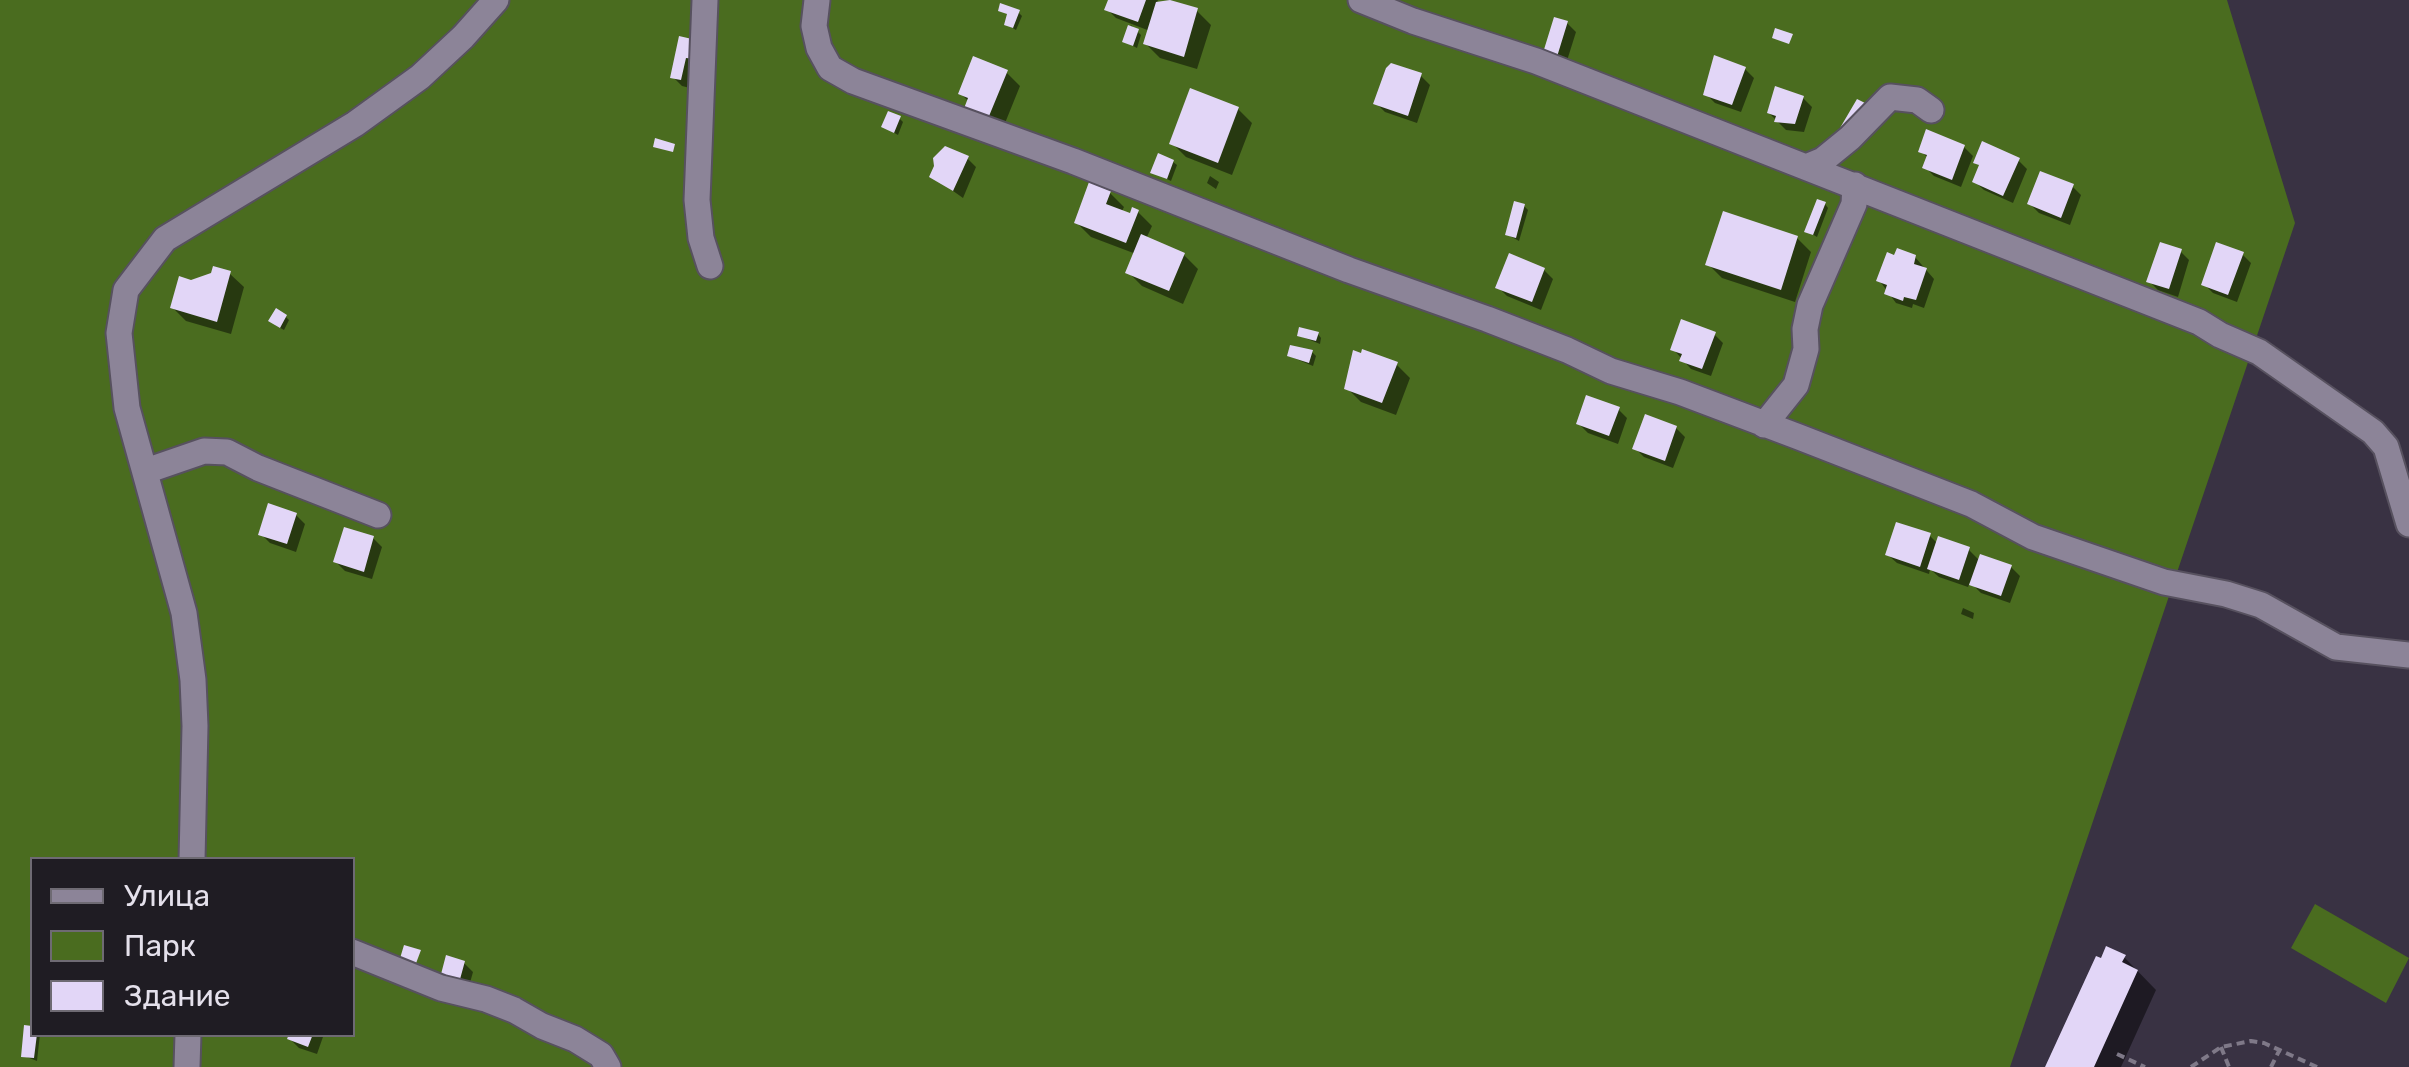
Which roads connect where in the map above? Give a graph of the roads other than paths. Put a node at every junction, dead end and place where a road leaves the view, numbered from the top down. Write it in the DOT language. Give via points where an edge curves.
graph roads {
  1 [pos="496,0"];
  2 [pos="705,0"];
  3 [pos="817,0"];
  4 [pos="1361,0"];
  5 [pos="1931,110"];
  6 [pos="1806,167"];
  7 [pos="1855,186"];
  8 [pos="710,266"];
  9 [pos="1764,425"];
  10 [pos="146,471"];
  11 [pos="378,515"];
  12 [pos="2409,524"];
  13 [pos="2409,655"];
  14 [pos="192,857"];
  15 [pos="355,953"];
  16 [pos="188,1037"];
  17 [pos="187,1067"];
  18 [pos="608,1067"];
  1 -- 10 [label="street" via="420,77 356,124 165,239 135,275 122,308 120,358"];
  2 -- 8 [label="street" via="697,200"];
  3 -- 9 [label="street" via="819,48 830,68 853,81"];
  4 -- 6 [label="street"];
  5 -- 6 [label="street" via="1890,96 1850,138"];
  6 -- 7 [label="street"];
  7 -- 9 [label="street" via="1854,204 1810,305 1796,385"];
  7 -- 12 [label="street" via="2182,313 2259,352 2386,447"];
  9 -- 13 [label="street" via="1971,504 2033,537 2164,582 2261,605 2336,647"];
  10 -- 11 [label="street" via="204,451 227,452"];
  10 -- 14 [label="street" via="184,613 193,680"];
  15 -- 18 [label="street" via="514,1010 575,1038 601,1054"];
  16 -- 17 [label="street"];
}
